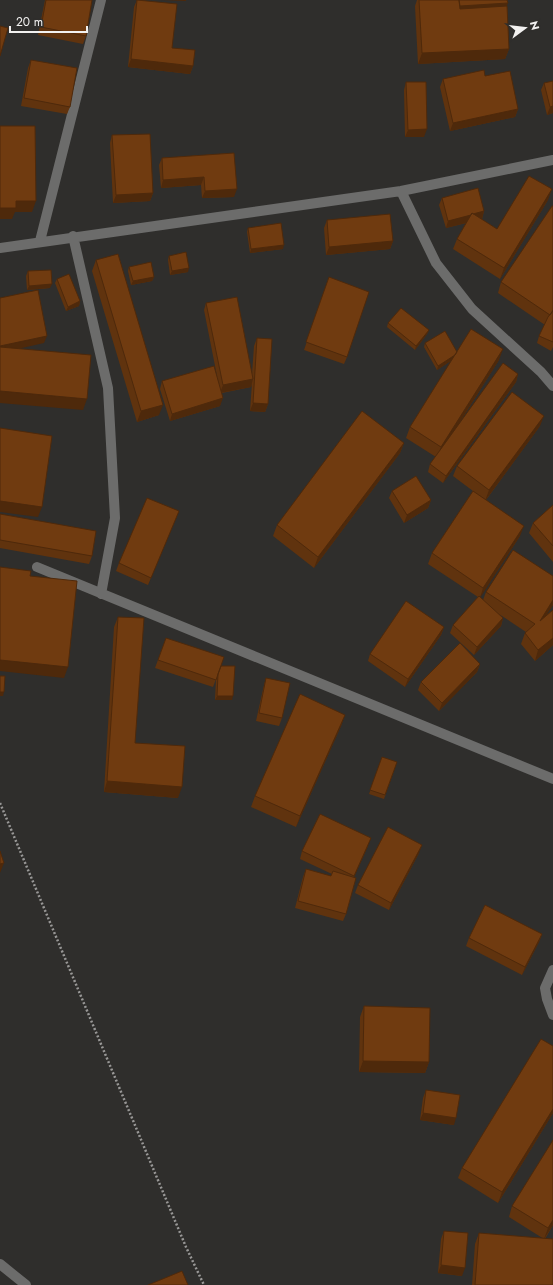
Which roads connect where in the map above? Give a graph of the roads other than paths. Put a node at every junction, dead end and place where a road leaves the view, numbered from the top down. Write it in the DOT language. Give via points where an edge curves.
graph roads {
  1 [pos="101,0"];
  2 [pos="553,160"];
  3 [pos="401,190"];
  4 [pos="73,236"];
  5 [pos="40,241"];
  6 [pos="0,248"];
  7 [pos="553,386"];
  8 [pos="37,567"];
  9 [pos="102,594"];
  10 [pos="553,779"];
  11 [pos="553,970"];
  12 [pos="553,1014"];
  13 [pos="0,1264"];
  14 [pos="26,1285"];
  1 -- 5 [label="street"];
  2 -- 3 [label="street"];
  3 -- 4 [label="street"];
  3 -- 7 [label="street" via="436,263 472,308"];
  4 -- 5 [label="street"];
  4 -- 9 [label="street" via="108,388 115,518"];
  5 -- 6 [label="street"];
  8 -- 9 [label="street"];
  9 -- 10 [label="street"];
  11 -- 12 [label="street" via="545,988"];
  13 -- 14 [label="street"];
}
